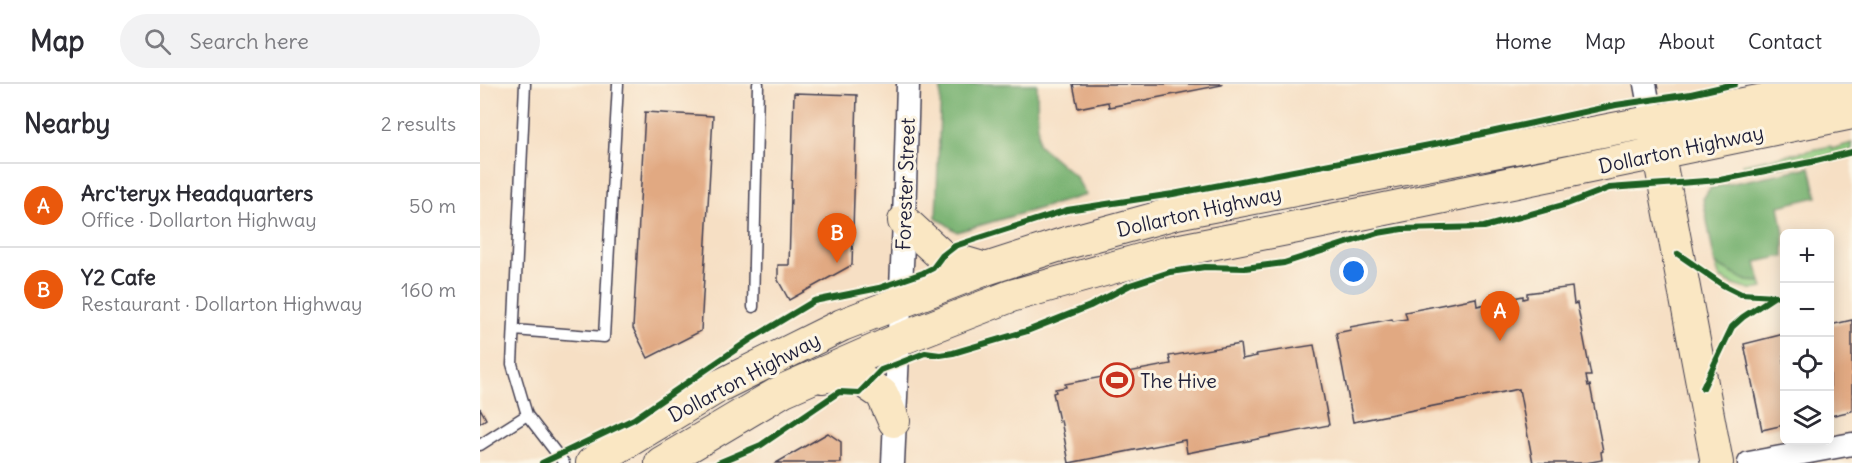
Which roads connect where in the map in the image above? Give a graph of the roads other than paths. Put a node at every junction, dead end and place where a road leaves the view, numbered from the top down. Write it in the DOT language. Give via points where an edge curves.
graph roads {
  1 [pos="525,84"];
  2 [pos="618,84"];
  3 [pos="758,84"];
  4 [pos="908,84"];
  5 [pos="1645,84"];
  6 [pos="1847,84"];
  7 [pos="1852,113"];
  8 [pos="1652,122"];
  9 [pos="1659,153"];
  10 [pos="904,221"];
  11 [pos="986,269"];
  12 [pos="900,303"];
  13 [pos="753,307"];
  14 [pos="514,330"];
  15 [pos="898,340"];
  16 [pos="804,381"];
  17 [pos="527,415"];
  18 [pos="894,421"];
  19 [pos="1852,444"];
  20 [pos="480,445"];
  21 [pos="564,463"];
  22 [pos="592,463"];
  23 [pos="661,463"];
  24 [pos="892,463"];
  25 [pos="1717,463"];
  26 [pos="1749,463"];
  1 -- 14 [label="lane"];
  2 -- 14 [label="lane" via="604,337"];
  3 -- 13 [label="lane"];
  4 -- 10 [label="street, Forester Street"];
  5 -- 8 [label="street"];
  6 -- 8 [label="street, Dollarton Highway"];
  7 -- 9 [label="street, Dollarton Highway"];
  8 -- 9 [label="street"];
  8 -- 11 [label="street, Dollarton Highway" via="1176,213"];
  9 -- 15 [label="street, Dollarton Highway" via="1165,253 1011,296"];
  9 -- 25 [label="street"];
  10 -- 11 [label="street" via="942,256"];
  10 -- 12 [label="street, Forester Street"];
  11 -- 12 [label="street, Dollarton Highway"];
  12 -- 15 [label="street, Forester Street"];
  12 -- 22 [label="street, Dollarton Highway" via="842,325 721,385"];
  14 -- 17 [label="lane" via="512,364"];
  15 -- 16 [label="street, Dollarton Highway"];
  15 -- 18 [label="street, Forester Street"];
  16 -- 18 [label="street" via="849,372 882,394"];
  16 -- 23 [label="street, Dollarton Highway"];
  17 -- 20 [label="lane"];
  17 -- 21 [label="lane"];
  18 -- 24 [label="street, Forester Street"];
  19 -- 26 [label="street"];
}
